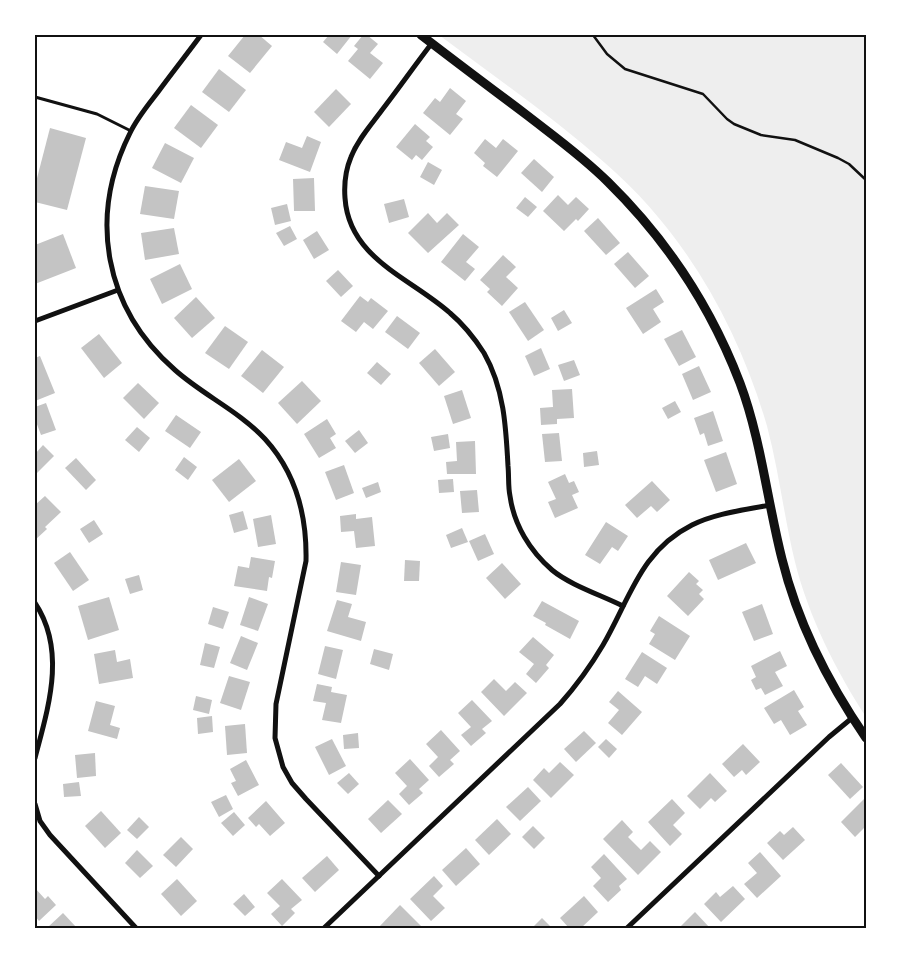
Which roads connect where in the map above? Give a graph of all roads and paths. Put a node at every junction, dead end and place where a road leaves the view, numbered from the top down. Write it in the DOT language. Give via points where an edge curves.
graph roads {
  1 [pos="201,35"];
  2 [pos="421,35"];
  3 [pos="593,35"];
  4 [pos="432,43"];
  5 [pos="35,97"];
  6 [pos="130,131"];
  7 [pos="866,180"];
  8 [pos="118,290"];
  9 [pos="35,321"];
  10 [pos="770,505"];
  11 [pos="35,603"];
  12 [pos="623,606"];
  13 [pos="852,718"];
  14 [pos="866,738"];
  15 [pos="35,758"];
  16 [pos="35,804"];
  17 [pos="379,876"];
  18 [pos="136,928"];
  19 [pos="324,928"];
  20 [pos="627,928"];
  1 -- 6 [label="street"];
  2 -- 4 [label="street"];
  3 -- 7 [label="path" via="607,54 626,69 703,94 734,124 761,135 795,140 838,158"];
  4 -- 10 [label="street" via="607,180 669,252 699,298 740,383 752,421"];
  4 -- 12 [label="street" via="350,158 346,174 346,209 360,240 377,261 450,313 484,353 499,387 510,496 526,541 536,555 560,576"];
  5 -- 6 [label="lane" via="97,114"];
  6 -- 8 [label="street" via="112,179 108,203 109,256"];
  8 -- 9 [label="street"];
  8 -- 17 [label="street" via="135,325 155,352 265,439 291,477 304,515 306,561 276,704 275,738 283,768 292,783"];
  10 -- 12 [label="street" via="715,516 676,534 648,561"];
  10 -- 13 [label="street" via="782,560 803,623"];
  11 -- 15 [label="street" via="50,636 53,682"];
  12 -- 17 [label="street" via="591,664 560,704"];
  13 -- 14 [label="street"];
  13 -- 20 [label="street"];
  16 -- 18 [label="street" via="50,835"];
  17 -- 19 [label="street"];
}
